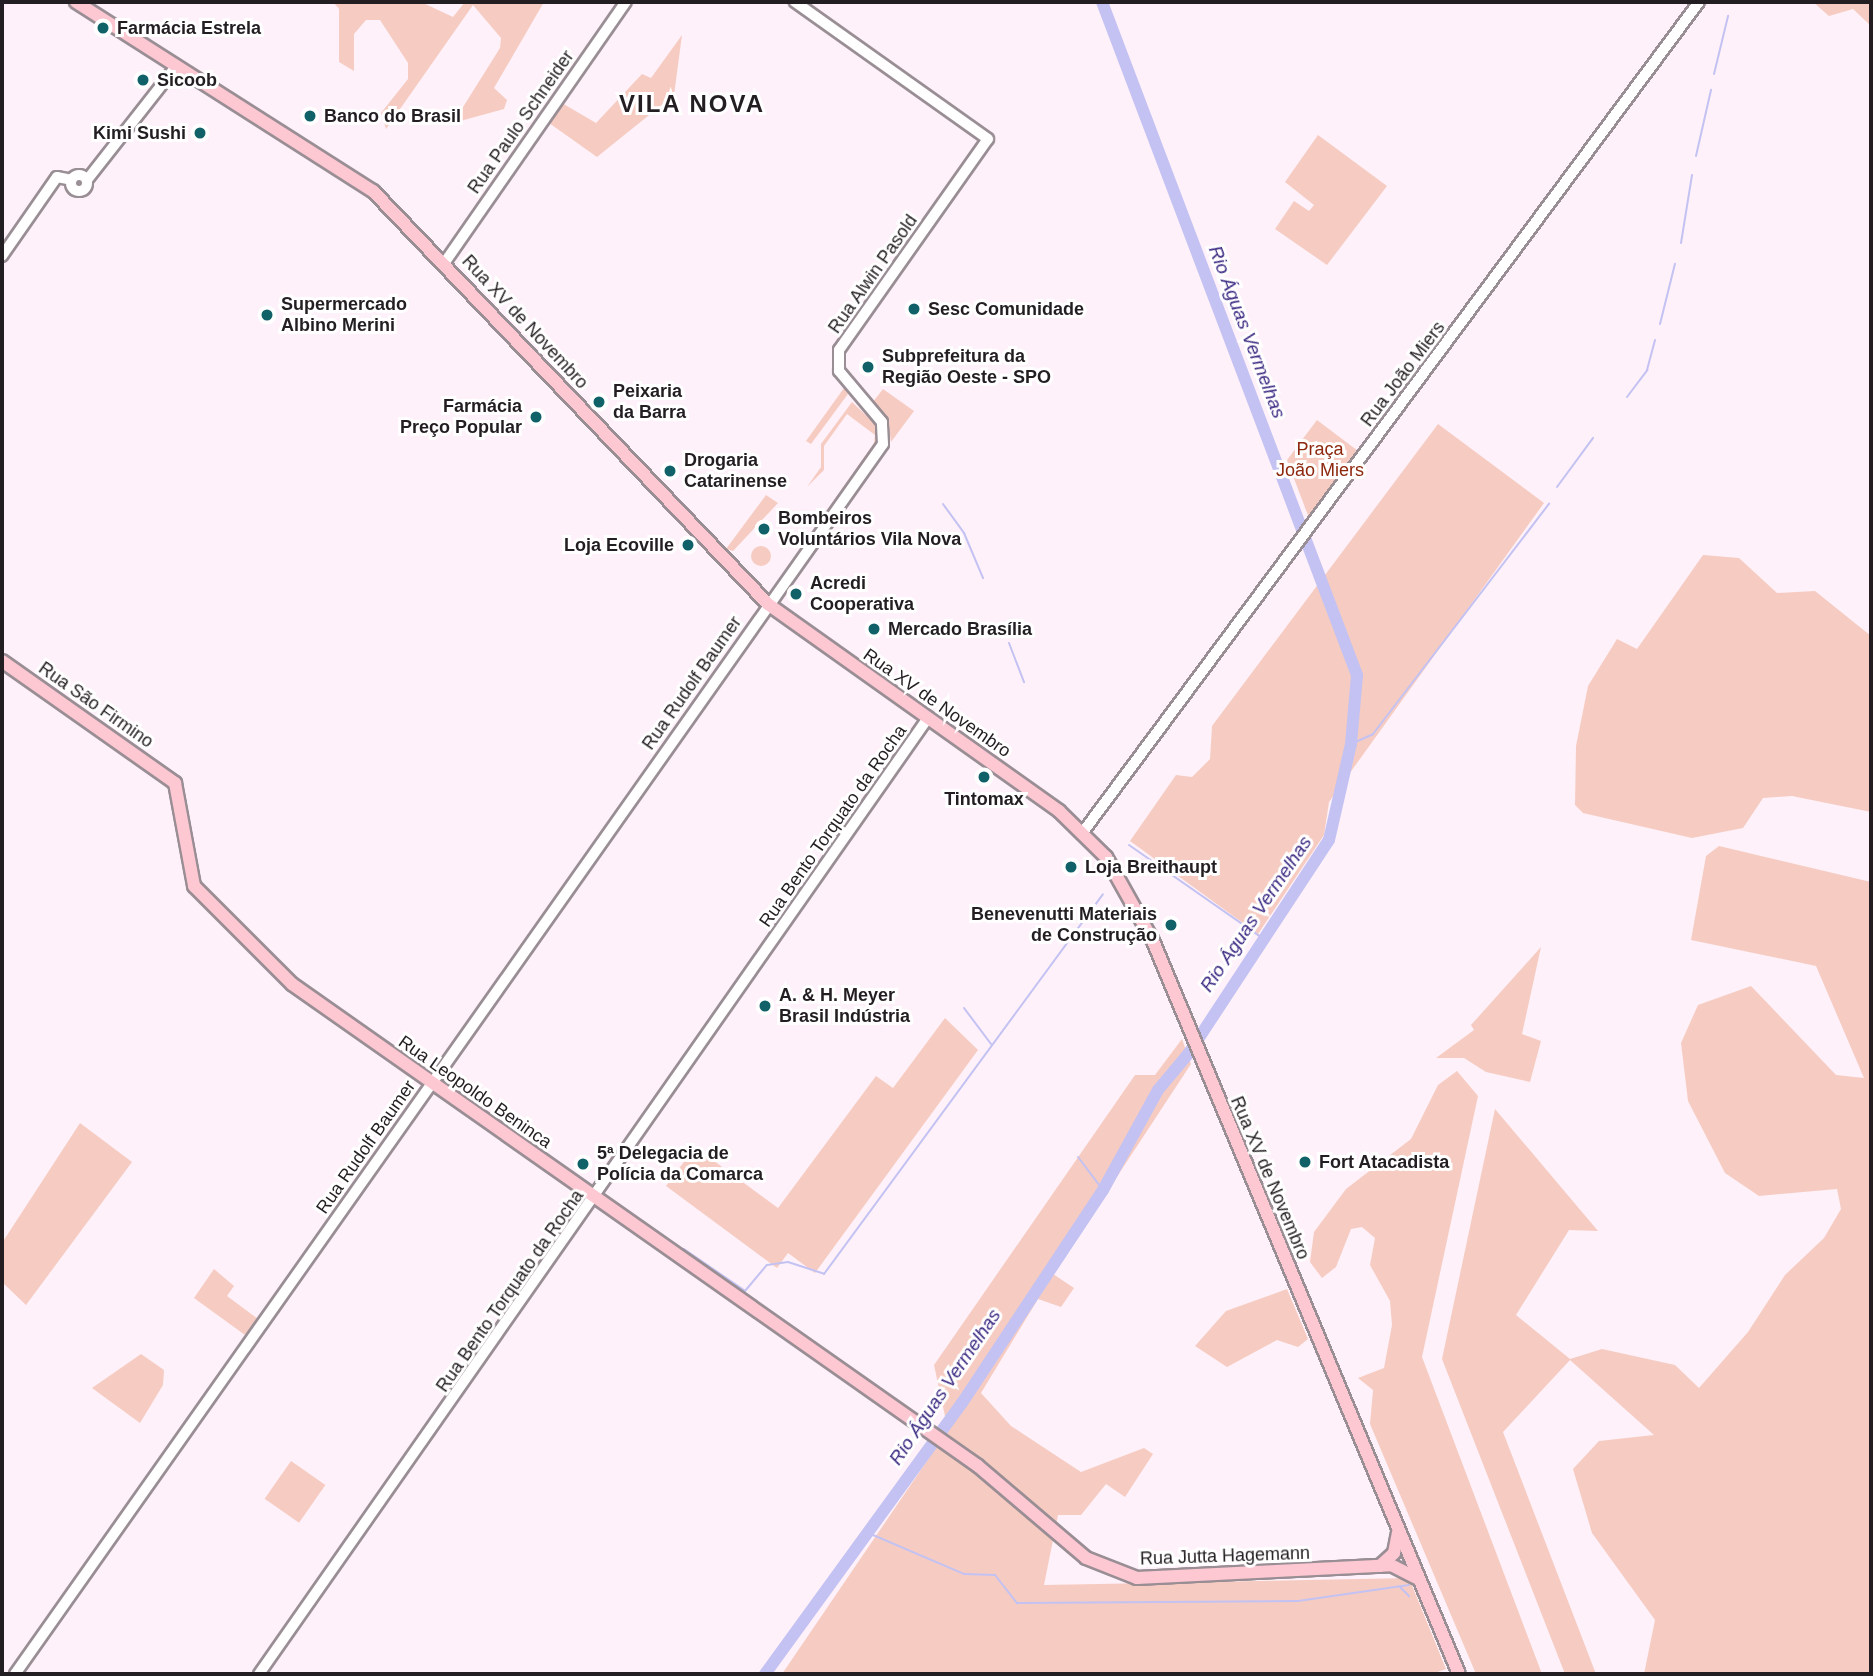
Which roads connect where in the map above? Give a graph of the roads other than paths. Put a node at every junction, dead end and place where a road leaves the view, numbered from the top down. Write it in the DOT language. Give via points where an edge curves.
graph roads {
  1 [pos="76,2"];
  2 [pos="626,2"];
  3 [pos="795,2"];
  4 [pos="1699,2"];
  5 [pos="174,69"];
  6 [pos="2,256"];
  7 [pos="445,262"];
  8 [pos="884,427"];
  9 [pos="768,604"];
  10 [pos="2,661"];
  11 [pos="928,718"];
  12 [pos="170,778"];
  13 [pos="1083,832"];
  14 [pos="431,1082"];
  15 [pos="595,1198"];
  16 [pos="1047,1525"];
  17 [pos="1397,1525"];
  18 [pos="1380,1566"];
  19 [pos="1420,1581"];
  20 [pos="15,1674"];
  21 [pos="258,1674"];
  22 [pos="1459,1674"];
  1 -- 5 [label="main road, Rua XV de Novembro"];
  2 -- 7 [label="street, Rua Paulo Schneider"];
  3 -- 8 [label="street, Rua Alwin Pasold" via="988,139 839,350 839,371"];
  4 -- 13 [label="street, Rua João Miers"];
  5 -- 6 [label="street" via="80,191 72,180 57,177"];
  5 -- 7 [label="main road, Rua XV de Novembro" via="359,180"];
  7 -- 9 [label="main road, Rua XV de Novembro"];
  8 -- 9 [label="street, Rua Rudolf Baumer" via="880,450"];
  9 -- 11 [label="main road, Rua XV de Novembro"];
  9 -- 14 [label="street, Rua Rudolf Baumer"];
  10 -- 12 [label="main road, Rua São Firmino"];
  11 -- 13 [label="main road, Rua XV de Novembro"];
  11 -- 15 [label="street, Rua Bento Torquato da Rocha"];
  12 -- 14 [label="main road, Rua Leopoldo Beninca" via="183,798 186,868 199,894 292,984"];
  13 -- 17 [label="main road, Rua XV de Novembro" via="1136,905"];
  14 -- 15 [label="main road, Rua Leopoldo Beninca"];
  14 -- 20 [label="street, Rua Rudolf Baumer"];
  15 -- 16 [label="main road, Rua Leopoldo Beninca" via="945,1442"];
  15 -- 21 [label="street, Rua Bento Torquato da Rocha"];
  16 -- 18 [label="main road, Rua Jutta Hagemann" via="1095,1564 1137,1578"];
  17 -- 18 [label="main road" via="1396,1549"];
  17 -- 19 [label="main road, Rua XV de Novembro"];
  18 -- 19 [label="main road, Rua Jutta Hagemann" via="1405,1567"];
  19 -- 22 [label="main road, Rua XV de Novembro"];
}
